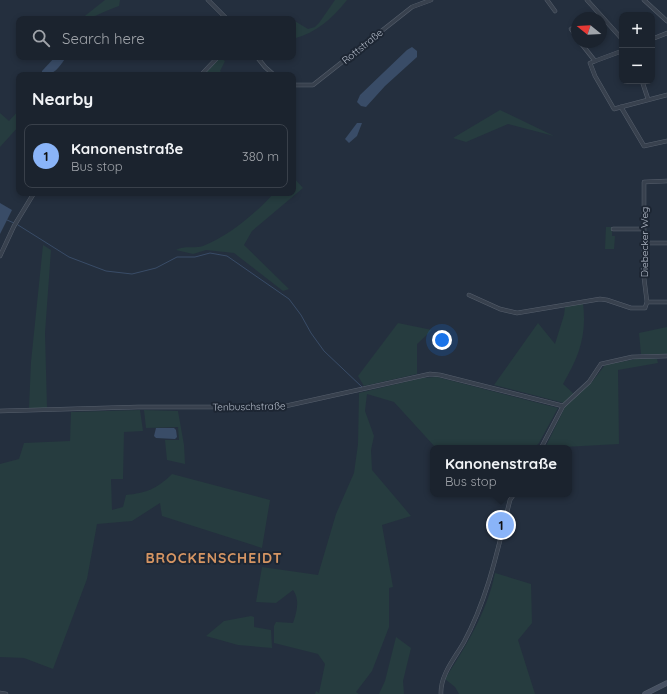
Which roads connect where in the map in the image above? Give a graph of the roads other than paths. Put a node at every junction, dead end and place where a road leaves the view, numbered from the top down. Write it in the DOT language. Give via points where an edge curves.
graph roads {
  1 [pos="208,0"];
  2 [pos="431,0"];
  3 [pos="547,0"];
  4 [pos="588,0"];
  5 [pos="644,0"];
  6 [pos="555,11"];
  7 [pos="224,16"];
  8 [pos="667,21"];
  9 [pos="667,33"];
  10 [pos="619,36"];
  11 [pos="655,38"];
  12 [pos="585,48"];
  13 [pos="619,52"];
  14 [pos="215,60"];
  15 [pos="259,60"];
  16 [pos="595,61"];
  17 [pos="204,72"];
  18 [pos="271,72"];
  19 [pos="643,84"];
  20 [pos="296,85"];
  21 [pos="667,95"];
  22 [pos="648,99"];
  23 [pos="621,107"];
  24 [pos="667,141"];
  25 [pos="667,181"];
  26 [pos="32,196"];
  27 [pos="613,229"];
  28 [pos="644,229"];
  29 [pos="643,243"];
  30 [pos="667,244"];
  31 [pos="0,256"];
  32 [pos="469,295"];
  33 [pos="647,302"];
  34 [pos="667,302"];
  35 [pos="667,356"];
  36 [pos="563,406"];
  37 [pos="0,411"];
  38 [pos="542,445"];
  39 [pos="512,497"];
  40 [pos="667,683"];
  41 [pos="0,693"];
  42 [pos="6,694"];
  43 [pos="441,694"];
  44 [pos="645,694"];
  1 -- 7 [label="street"];
  2 -- 20 [label="street, Rottstraße" via="412,7 313,85"];
  3 -- 6 [label="street"];
  4 -- 10 [label="street"];
  5 -- 8 [label="street"];
  9 -- 11 [label="street"];
  12 -- 16 [label="street"];
  13 -- 16 [label="street"];
  14 -- 17 [label="street"];
  15 -- 18 [label="street"];
  16 -- 23 [label="street" via="590,63 595,76 614,109"];
  19 -- 22 [label="street"];
  21 -- 22 [label="street"];
  22 -- 23 [label="street"];
  23 -- 24 [label="street" via="644,146"];
  25 -- 28 [label="street, Diebecker Weg" via="644,182"];
  26 -- 31 [label="street"];
  27 -- 28 [label="street"];
  28 -- 29 [label="street, Diebecker Weg"];
  29 -- 30 [label="street"];
  29 -- 33 [label="street, Diebecker Weg"];
  32 -- 33 [label="street" via="500,309 518,313 600,299 631,308 645,308"];
  33 -- 34 [label="street"];
  35 -- 36 [label="street" via="643,355 601,364 589,382"];
  36 -- 37 [label="street, Tenbuschstraße" via="440,374 430,374 281,407 138,407"];
  36 -- 38 [label="street"];
  39 -- 43 [label="street" via="486,592 471,629 440,683"];
  40 -- 44 [label="street"];
  41 -- 42 [label="street"];
}
